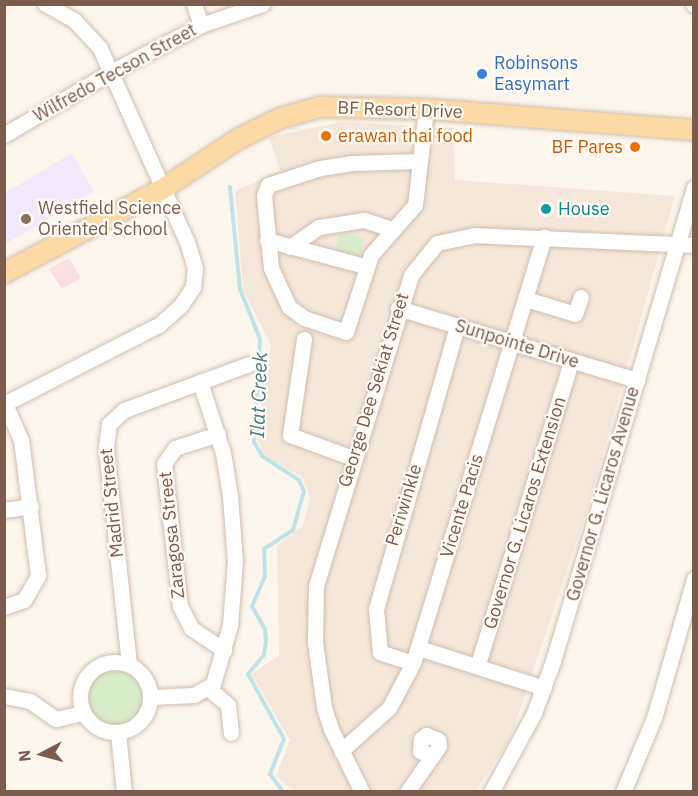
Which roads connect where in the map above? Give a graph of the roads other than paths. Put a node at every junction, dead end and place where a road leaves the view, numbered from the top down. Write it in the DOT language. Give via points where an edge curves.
graph roads {
  1 [pos="45,4"];
  2 [pos="194,4"];
  3 [pos="262,4"];
  4 [pos="201,25"];
  5 [pos="109,73"];
  6 [pos="426,109"];
  7 [pos="693,130"];
  8 [pos="4,135"];
  9 [pos="419,161"];
  10 [pos="693,188"];
  11 [pos="161,190"];
  12 [pos="391,229"];
  13 [pos="544,237"];
  14 [pos="267,240"];
  15 [pos="676,244"];
  16 [pos="693,245"];
  17 [pos="290,247"];
  18 [pos="365,266"];
  19 [pos="4,273"];
  20 [pos="581,297"];
  21 [pos="526,299"];
  22 [pos="398,308"];
  23 [pos="457,326"];
  24 [pos="304,339"];
  25 [pos="513,344"];
  26 [pos="571,361"];
  27 [pos="249,364"];
  28 [pos="636,380"];
  29 [pos="200,382"];
  30 [pos="5,404"];
  31 [pos="218,434"];
  32 [pos="353,458"];
  33 [pos="31,506"];
  34 [pos="4,510"];
  35 [pos="692,584"];
  36 [pos="4,607"];
  37 [pos="419,648"];
  38 [pos="225,650"];
  39 [pos="413,663"];
  40 [pos="129,664"];
  41 [pos="478,664"];
  42 [pos="208,688"];
  43 [pos="544,688"];
  44 [pos="4,696"];
  45 [pos="151,697"];
  46 [pos="83,713"];
  47 [pos="118,733"];
  48 [pos="231,733"];
  49 [pos="341,751"];
  50 [pos="432,756"];
  51 [pos="359,790"];
  52 [pos="124,792"];
  53 [pos="407,792"];
  54 [pos="491,792"];
  55 [pos="623,792"];
  1 -- 5 [label="street" via="74,20 100,48"];
  2 -- 4 [label="street"];
  3 -- 4 [label="street, Wilfredo Tecson Street"];
  4 -- 5 [label="street, Wilfredo Tecson Street"];
  5 -- 8 [label="street, Wilfredo Tecson Street"];
  5 -- 11 [label="street"];
  6 -- 7 [label="main road, BF Resort Drive"];
  6 -- 9 [label="street"];
  6 -- 11 [label="main road, BF Resort Drive" via="320,107 280,118 240,138"];
  9 -- 12 [label="street" via="415,205"];
  9 -- 14 [label="street" via="341,165 268,184 264,196"];
  10 -- 15 [label="street, Governor G. Licaros Avenue"];
  11 -- 19 [label="main road, BF Resort Drive"];
  11 -- 30 [label="street" via="187,242 195,268 193,287 181,305 160,324"];
  12 -- 17 [label="street" via="364,220 319,227"];
  12 -- 18 [label="street"];
  13 -- 15 [label="street, George Dee Sekiat Street"];
  13 -- 21 [label="street, Vicente Pacis"];
  13 -- 22 [label="street, George Dee Sekiat Street" via="474,235 437,243 411,275"];
  14 -- 17 [label="street"];
  14 -- 18 [label="street" via="271,268 289,307 304,318 346,332"];
  15 -- 16 [label="street, George Dee Sekiat Street"];
  15 -- 28 [label="street, Governor G. Licaros Avenue"];
  17 -- 18 [label="street"];
  20 -- 21 [label="street" via="575,314"];
  21 -- 25 [label="street, Vicente Pacis"];
  22 -- 23 [label="street, Sunpointe Drive"];
  22 -- 32 [label="street, George Dee Sekiat Street"];
  23 -- 25 [label="street, Sunpointe Drive"];
  23 -- 39 [label="street, Periwinkle" via="376,609 380,652"];
  24 -- 32 [label="street" via="290,435"];
  25 -- 26 [label="street, Sunpointe Drive"];
  25 -- 37 [label="street, Vicente Pacis"];
  26 -- 28 [label="street, Sunpointe Drive"];
  26 -- 41 [label="street, Governor G. Licaros Extension"];
  27 -- 29 [label="street, Madrid Street"];
  28 -- 43 [label="street, Governor G. Licaros Avenue"];
  29 -- 31 [label="street"];
  29 -- 40 [label="street, Madrid Street" via="123,410 109,424 106,434"];
  30 -- 33 [label="street" via="21,440"];
  31 -- 38 [label="street" via="234,531 233,596"];
  31 -- 38 [label="street, Zaragosa Street" via="175,448 164,464 180,606 191,628"];
  32 -- 49 [label="street, George Dee Sekiat Street" via="319,567 315,605 315,642 324,707"];
  33 -- 34 [label="street"];
  33 -- 36 [label="street" via="38,576 24,600"];
  35 -- 55 [label="street" via="654,718"];
  37 -- 39 [label="street, Vicente Pacis"];
  37 -- 41 [label="street"];
  38 -- 42 [label="street" via="219,674"];
  39 -- 49 [label="street, Vicente Pacis" via="389,708"];
  40 -- 45 [label="street" via="145,678"];
  40 -- 46 [label="street" via="117,662 94,668 81,688"];
  41 -- 43 [label="street"];
  42 -- 45 [label="street" via="194,695"];
  42 -- 48 [label="street" via="228,705"];
  43 -- 54 [label="street, Governor G. Licaros Avenue"];
  44 -- 46 [label="street" via="30,701 56,719"];
  45 -- 47 [label="street" via="141,722"];
  46 -- 47 [label="street" via="98,728"];
  47 -- 52 [label="street"];
  49 -- 51 [label="street, George Dee Sekiat Street"];
  50 -- 53 [label="street"];
}
